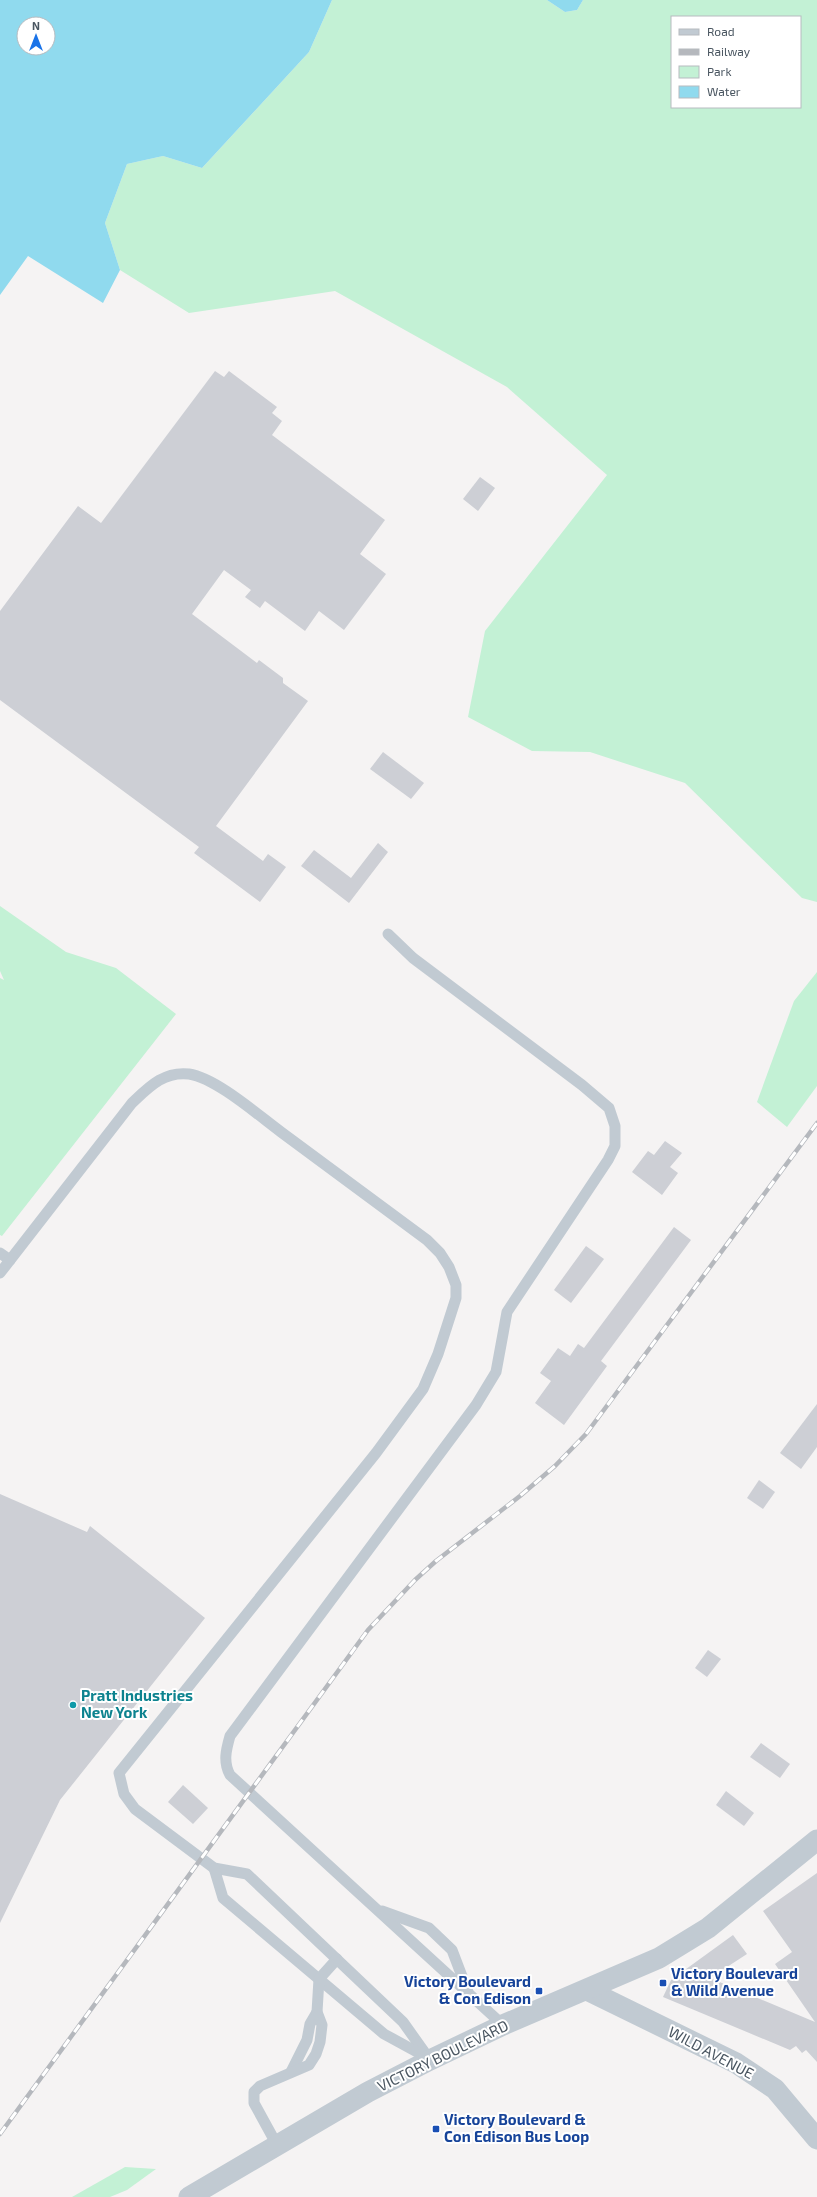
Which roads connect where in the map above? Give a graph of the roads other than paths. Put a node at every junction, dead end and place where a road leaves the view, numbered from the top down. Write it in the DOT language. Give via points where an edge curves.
graph roads {
  1 [pos="388,934"];
  2 [pos="0,1253"];
  3 [pos="10,1260"];
  4 [pos="0,1273"];
  5 [pos="817,1840"];
  6 [pos="214,1868"];
  7 [pos="376,1909"];
  8 [pos="337,1959"];
  9 [pos="319,1979"];
  10 [pos="587,1990"];
  11 [pos="469,1995"];
  12 [pos="502,2025"];
  13 [pos="430,2060"];
  14 [pos="817,2139"];
  15 [pos="277,2145"];
  16 [pos="189,2197"];
  1 -- 7 [label="lane" via="414,958 609,1108 615,1126 615,1146 507,1312 496,1372 476,1405 230,1736 226,1767 230,1775"];
  2 -- 3 [label="lane"];
  3 -- 4 [label="lane"];
  3 -- 6 [label="lane" via="132,1103 154,1083 165,1077 189,1074 210,1082 237,1099 427,1240 443,1258 456,1285 452,1312 423,1389 376,1453 119,1773 124,1794 134,1809"];
  5 -- 10 [label="street, VICTORY BOULEVARD" via="708,1928 659,1958"];
  6 -- 8 [label="lane" via="247,1874"];
  6 -- 9 [label="lane" via="223,1898"];
  7 -- 11 [label="lane"];
  7 -- 11 [label="lane" via="429,1928 452,1950"];
  8 -- 9 [label="lane"];
  8 -- 13 [label="lane" via="403,2022"];
  9 -- 13 [label="lane" via="384,2034"];
  9 -- 15 [label="lane" via="317,2012 291,2072 260,2086 254,2092 253,2098"];
  10 -- 12 [label="street, VICTORY BOULEVARD"];
  10 -- 14 [label="street, WILD AVENUE" via="736,2063 775,2088"];
  11 -- 12 [label="lane"];
  12 -- 13 [label="street, VICTORY BOULEVARD"];
  13 -- 15 [label="street, VICTORY BOULEVARD" via="368,2092"];
  15 -- 16 [label="street, VICTORY BOULEVARD"];
}
